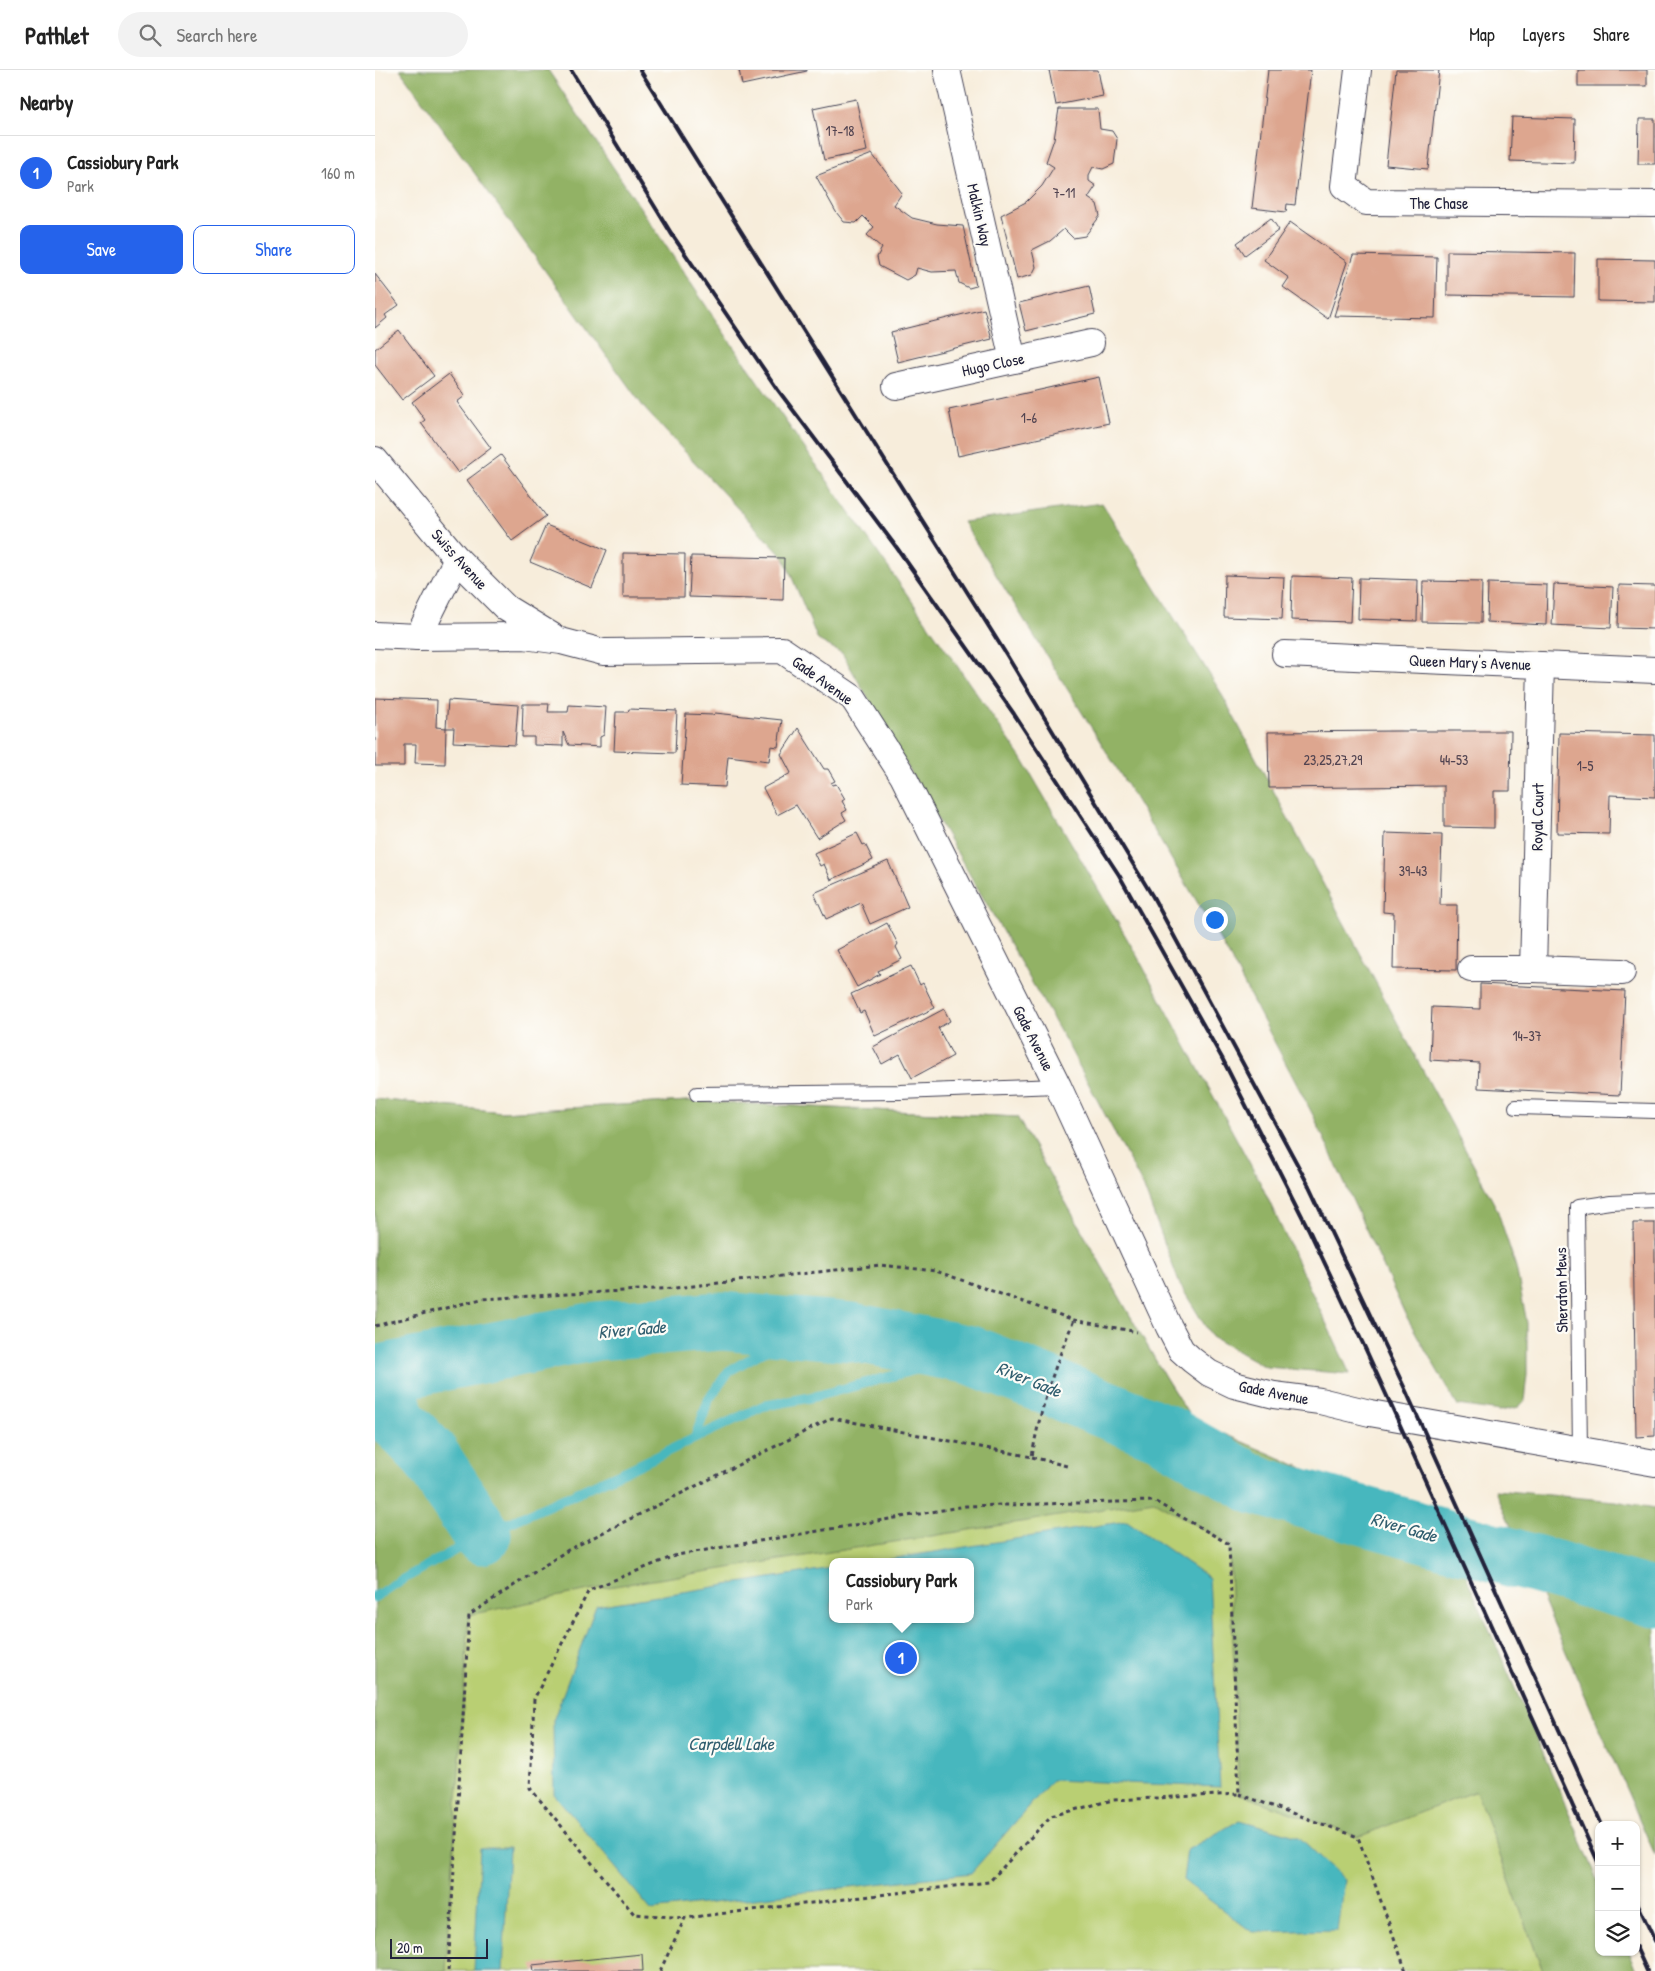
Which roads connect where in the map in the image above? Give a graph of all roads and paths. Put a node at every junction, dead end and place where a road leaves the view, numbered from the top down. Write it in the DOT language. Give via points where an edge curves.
graph roads {
  1 [pos="947,70"];
  2 [pos="1358,70"];
  3 [pos="1655,204"];
  4 [pos="1091,343"];
  5 [pos="1013,360"];
  6 [pos="896,386"];
  7 [pos="375,460"];
  8 [pos="457,559"];
  9 [pos="375,635"];
  10 [pos="418,637"];
  11 [pos="561,641"];
  12 [pos="1285,654"];
  13 [pos="1541,665"];
  14 [pos="1655,670"];
  15 [pos="1471,968"];
  16 [pos="1533,969"];
  17 [pos="1622,972"];
  18 [pos="1058,1086"];
  19 [pos="697,1094"];
  20 [pos="1515,1107"];
  21 [pos="1655,1111"];
  22 [pos="1655,1200"];
  23 [pos="1074,1320"];
  24 [pos="375,1326"];
  25 [pos="1169,1327"];
  26 [pos="1580,1451"];
  27 [pos="1032,1457"];
  28 [pos="1655,1463"];
  29 [pos="1067,1466"];
  30 [pos="1239,1794"];
  31 [pos="685,1918"];
  32 [pos="448,1971"];
  33 [pos="660,1971"];
  34 [pos="1406,1971"];
  1 -- 5 [label="street, Malkin Way"];
  2 -- 3 [label="street, The Chase" via="1345,186 1366,202"];
  4 -- 5 [label="street, Hugo Close"];
  5 -- 6 [label="street, Hugo Close"];
  7 -- 8 [label="street, Swiss Avenue"];
  8 -- 10 [label="street"];
  8 -- 11 [label="street, Swiss Avenue" via="506,608"];
  9 -- 10 [label="street, Gade Avenue"];
  10 -- 11 [label="street, Gade Avenue" via="524,636"];
  11 -- 18 [label="street, Gade Avenue" via="603,652 782,650 853,698 903,776"];
  12 -- 13 [label="street, Queen Mary's Avenue"];
  13 -- 14 [label="street, Queen Mary's Avenue"];
  13 -- 16 [label="street, Royal Court"];
  15 -- 16 [label="street"];
  16 -- 17 [label="street"];
  18 -- 19 [label="lane"];
  18 -- 25 [label="street, Gade Avenue"];
  20 -- 21 [label="lane"];
  22 -- 26 [label="lane, Sheraton Mews" via="1577,1207"];
  23 -- 24 [label="path" via="936,1271 880,1265 675,1288 481,1299"];
  23 -- 25 [label="path" via="1146,1334"];
  23 -- 27 [label="path" via="1036,1434"];
  25 -- 26 [label="street, Gade Avenue" via="1181,1350 1192,1360 1234,1385"];
  26 -- 28 [label="street, Gade Avenue"];
  27 -- 29 [label="path"];
  27 -- 32 [label="path" via="833,1418 568,1550 469,1615"];
  30 -- 31 [label="path" via="1113,1800 1051,1816 989,1882"];
  30 -- 31 [label="path" via="1229,1544 1154,1501 966,1506 677,1555 589,1590 534,1699 530,1788 634,1914"];
  30 -- 34 [label="path" via="1358,1837"];
  31 -- 33 [label="path"];
}
